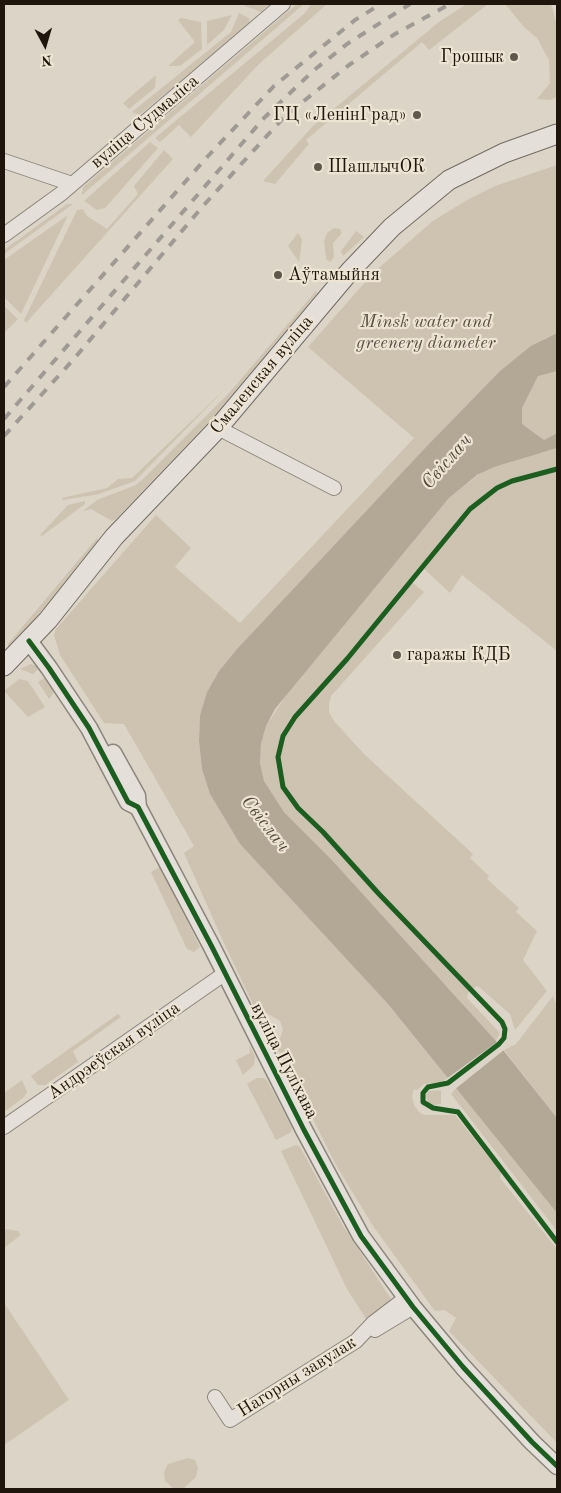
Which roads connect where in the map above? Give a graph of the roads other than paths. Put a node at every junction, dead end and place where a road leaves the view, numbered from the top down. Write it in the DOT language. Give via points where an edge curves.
graph roads {
  1 [pos="283,4"];
  2 [pos="557,134"];
  3 [pos="4,161"];
  4 [pos="72,184"];
  5 [pos="4,235"];
  6 [pos="218,428"];
  7 [pos="334,488"];
  8 [pos="28,641"];
  9 [pos="4,666"];
  10 [pos="224,974"];
  11 [pos="4,1127"];
  12 [pos="410,1302"];
  13 [pos="215,1397"];
  14 [pos="557,1466"];
  1 -- 4 [label="street, вуліца Судмаліса"];
  2 -- 6 [label="main road, Смаленская вуліца" via="504,153 449,180 392,227 350,271"];
  3 -- 4 [label="street"];
  4 -- 5 [label="street, вуліца Судмаліса"];
  6 -- 7 [label="street"];
  6 -- 8 [label="main road, Смаленская вуліца" via="114,537"];
  8 -- 9 [label="main road, Смаленская вуліца"];
  8 -- 10 [label="street, вуліца Пуліхава" via="126,774 138,796 133,804"];
  10 -- 11 [label="street, Андрэеўская вуліца"];
  10 -- 12 [label="street, вуліца Пуліхава" via="361,1236"];
  12 -- 13 [label="street, Нагорны завулак" via="379,1330 367,1332 230,1420"];
  12 -- 14 [label="street, вуліца Пуліхава" via="463,1366"];
}
